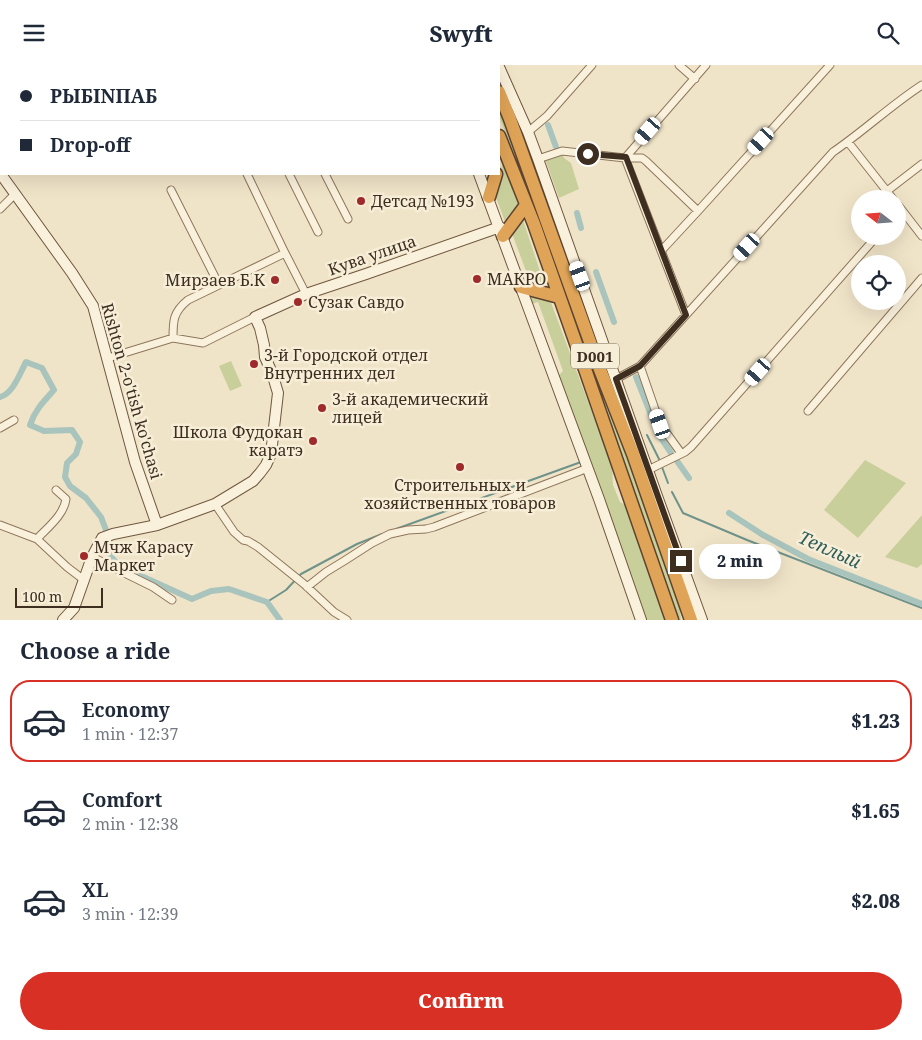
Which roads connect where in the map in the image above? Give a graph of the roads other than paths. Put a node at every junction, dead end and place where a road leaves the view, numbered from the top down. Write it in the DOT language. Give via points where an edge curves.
graph roads {
  1 [pos="592,65"];
  2 [pos="679,65"];
  3 [pos="706,65"];
  4 [pos="830,65"];
  5 [pos="500,70"];
  6 [pos="694,79"];
  7 [pos="922,85"];
  8 [pos="500,94"];
  9 [pos="528,132"];
  10 [pos="501,141"];
  11 [pos="848,142"];
  12 [pos="626,157"];
  13 [pos="538,159"];
  14 [pos="922,164"];
  15 [pos="2,175"];
  16 [pos="247,175"];
  17 [pos="290,175"];
  18 [pos="326,175"];
  19 [pos="479,175"];
  20 [pos="496,175"];
  21 [pos="171,190"];
  22 [pos="886,190"];
  23 [pos="888,190"];
  24 [pos="15,193"];
  25 [pos="489,197"];
  26 [pos="526,205"];
  27 [pos="0,209"];
  28 [pos="698,211"];
  29 [pos="906,217"];
  30 [pos="348,219"];
  31 [pos="501,231"];
  32 [pos="318,232"];
  33 [pos="922,236"];
  34 [pos="869,245"];
  35 [pos="661,251"];
  36 [pos="285,253"];
  37 [pos="922,277"];
  38 [pos="219,285"];
  39 [pos="521,287"];
  40 [pos="306,293"];
  41 [pos="559,297"];
  42 [pos="686,315"];
  43 [pos="255,317"];
  44 [pos="173,338"];
  45 [pos="108,358"];
  46 [pos="640,366"];
  47 [pos="616,379"];
  48 [pos="808,411"];
  49 [pos="14,421"];
  50 [pos="0,427"];
  51 [pos="637,453"];
  52 [pos="681,453"];
  53 [pos="588,468"];
  54 [pos="648,470"];
  55 [pos="56,490"];
  56 [pos="214,504"];
  57 [pos="0,525"];
  58 [pos="157,525"];
  59 [pos="37,539"];
  60 [pos="675,544"];
  61 [pos="92,557"];
  62 [pos="669,559"];
  63 [pos="84,580"];
  64 [pos="307,587"];
  65 [pos="172,600"];
  66 [pos="64,620"];
  67 [pos="347,620"];
  68 [pos="640,620"];
  69 [pos="672,620"];
  70 [pos="690,620"];
  71 [pos="702,620"];
  1 -- 9 [label="street" via="547,116"];
  2 -- 6 [label="street"];
  3 -- 6 [label="street"];
  4 -- 28 [label="street"];
  5 -- 9 [label="street"];
  6 -- 12 [label="street"];
  7 -- 11 [label="street"];
  8 -- 51 [label="highway, D001" via="599,367"];
  9 -- 13 [label="street"];
  10 -- 26 [label="highway, D001"];
  11 -- 22 [label="street"];
  11 -- 42 [label="street" via="833,152"];
  12 -- 13 [label="street" via="562,151"];
  12 -- 28 [label="street" via="646,161"];
  12 -- 35 [label="street"];
  13 -- 47 [label="street"];
  14 -- 23 [label="street"];
  15 -- 24 [label="street, Rishton 2-o'tish ko'chasi"];
  16 -- 36 [label="street"];
  17 -- 32 [label="street"];
  18 -- 30 [label="street"];
  19 -- 25 [label="street"];
  20 -- 25 [label="highway"];
  21 -- 38 [label="street"];
  24 -- 27 [label="street"];
  24 -- 45 [label="street, Rishton 2-o'tish ko'chasi" via="93,306"];
  25 -- 31 [label="street"];
  26 -- 31 [label="highway"];
  26 -- 41 [label="highway, D001"];
  28 -- 35 [label="street"];
  29 -- 33 [label="street"];
  31 -- 39 [label="street"];
  31 -- 40 [label="street, Кува улица"];
  34 -- 52 [label="street" via="696,442"];
  35 -- 42 [label="street"];
  36 -- 38 [label="street"];
  36 -- 40 [label="street"];
  37 -- 48 [label="street"];
  38 -- 44 [label="street" via="181,306 173,320"];
  39 -- 41 [label="highway"];
  39 -- 53 [label="street"];
  40 -- 43 [label="street, Кува улица"];
  41 -- 69 [label="highway, D001"];
  42 -- 46 [label="street"];
  43 -- 44 [label="street" via="203,343"];
  43 -- 56 [label="street" via="278,393 271,451 266,465 256,477"];
  44 -- 45 [label="street"];
  45 -- 58 [label="street, Rishton 2-o'tish ko'chasi" via="135,462"];
  46 -- 47 [label="street"];
  46 -- 52 [label="street" via="660,424"];
  47 -- 51 [label="street"];
  49 -- 50 [label="street"];
  51 -- 54 [label="street"];
  51 -- 62 [label="highway, D001"];
  52 -- 54 [label="street"];
  53 -- 64 [label="street" via="434,527 390,534 326,571"];
  53 -- 68 [label="street"];
  54 -- 60 [label="street"];
  55 -- 59 [label="street" via="66,499 65,503 60,514"];
  56 -- 58 [label="street"];
  56 -- 64 [label="street" via="234,532"];
  57 -- 59 [label="street"];
  58 -- 61 [label="street" via="102,538"];
  59 -- 63 [label="street"];
  60 -- 62 [label="street"];
  60 -- 71 [label="street"];
  61 -- 63 [label="street"];
  61 -- 65 [label="street"];
  62 -- 70 [label="highway, D001"];
  63 -- 66 [label="street" via="74,608"];
  64 -- 67 [label="street"];
}
